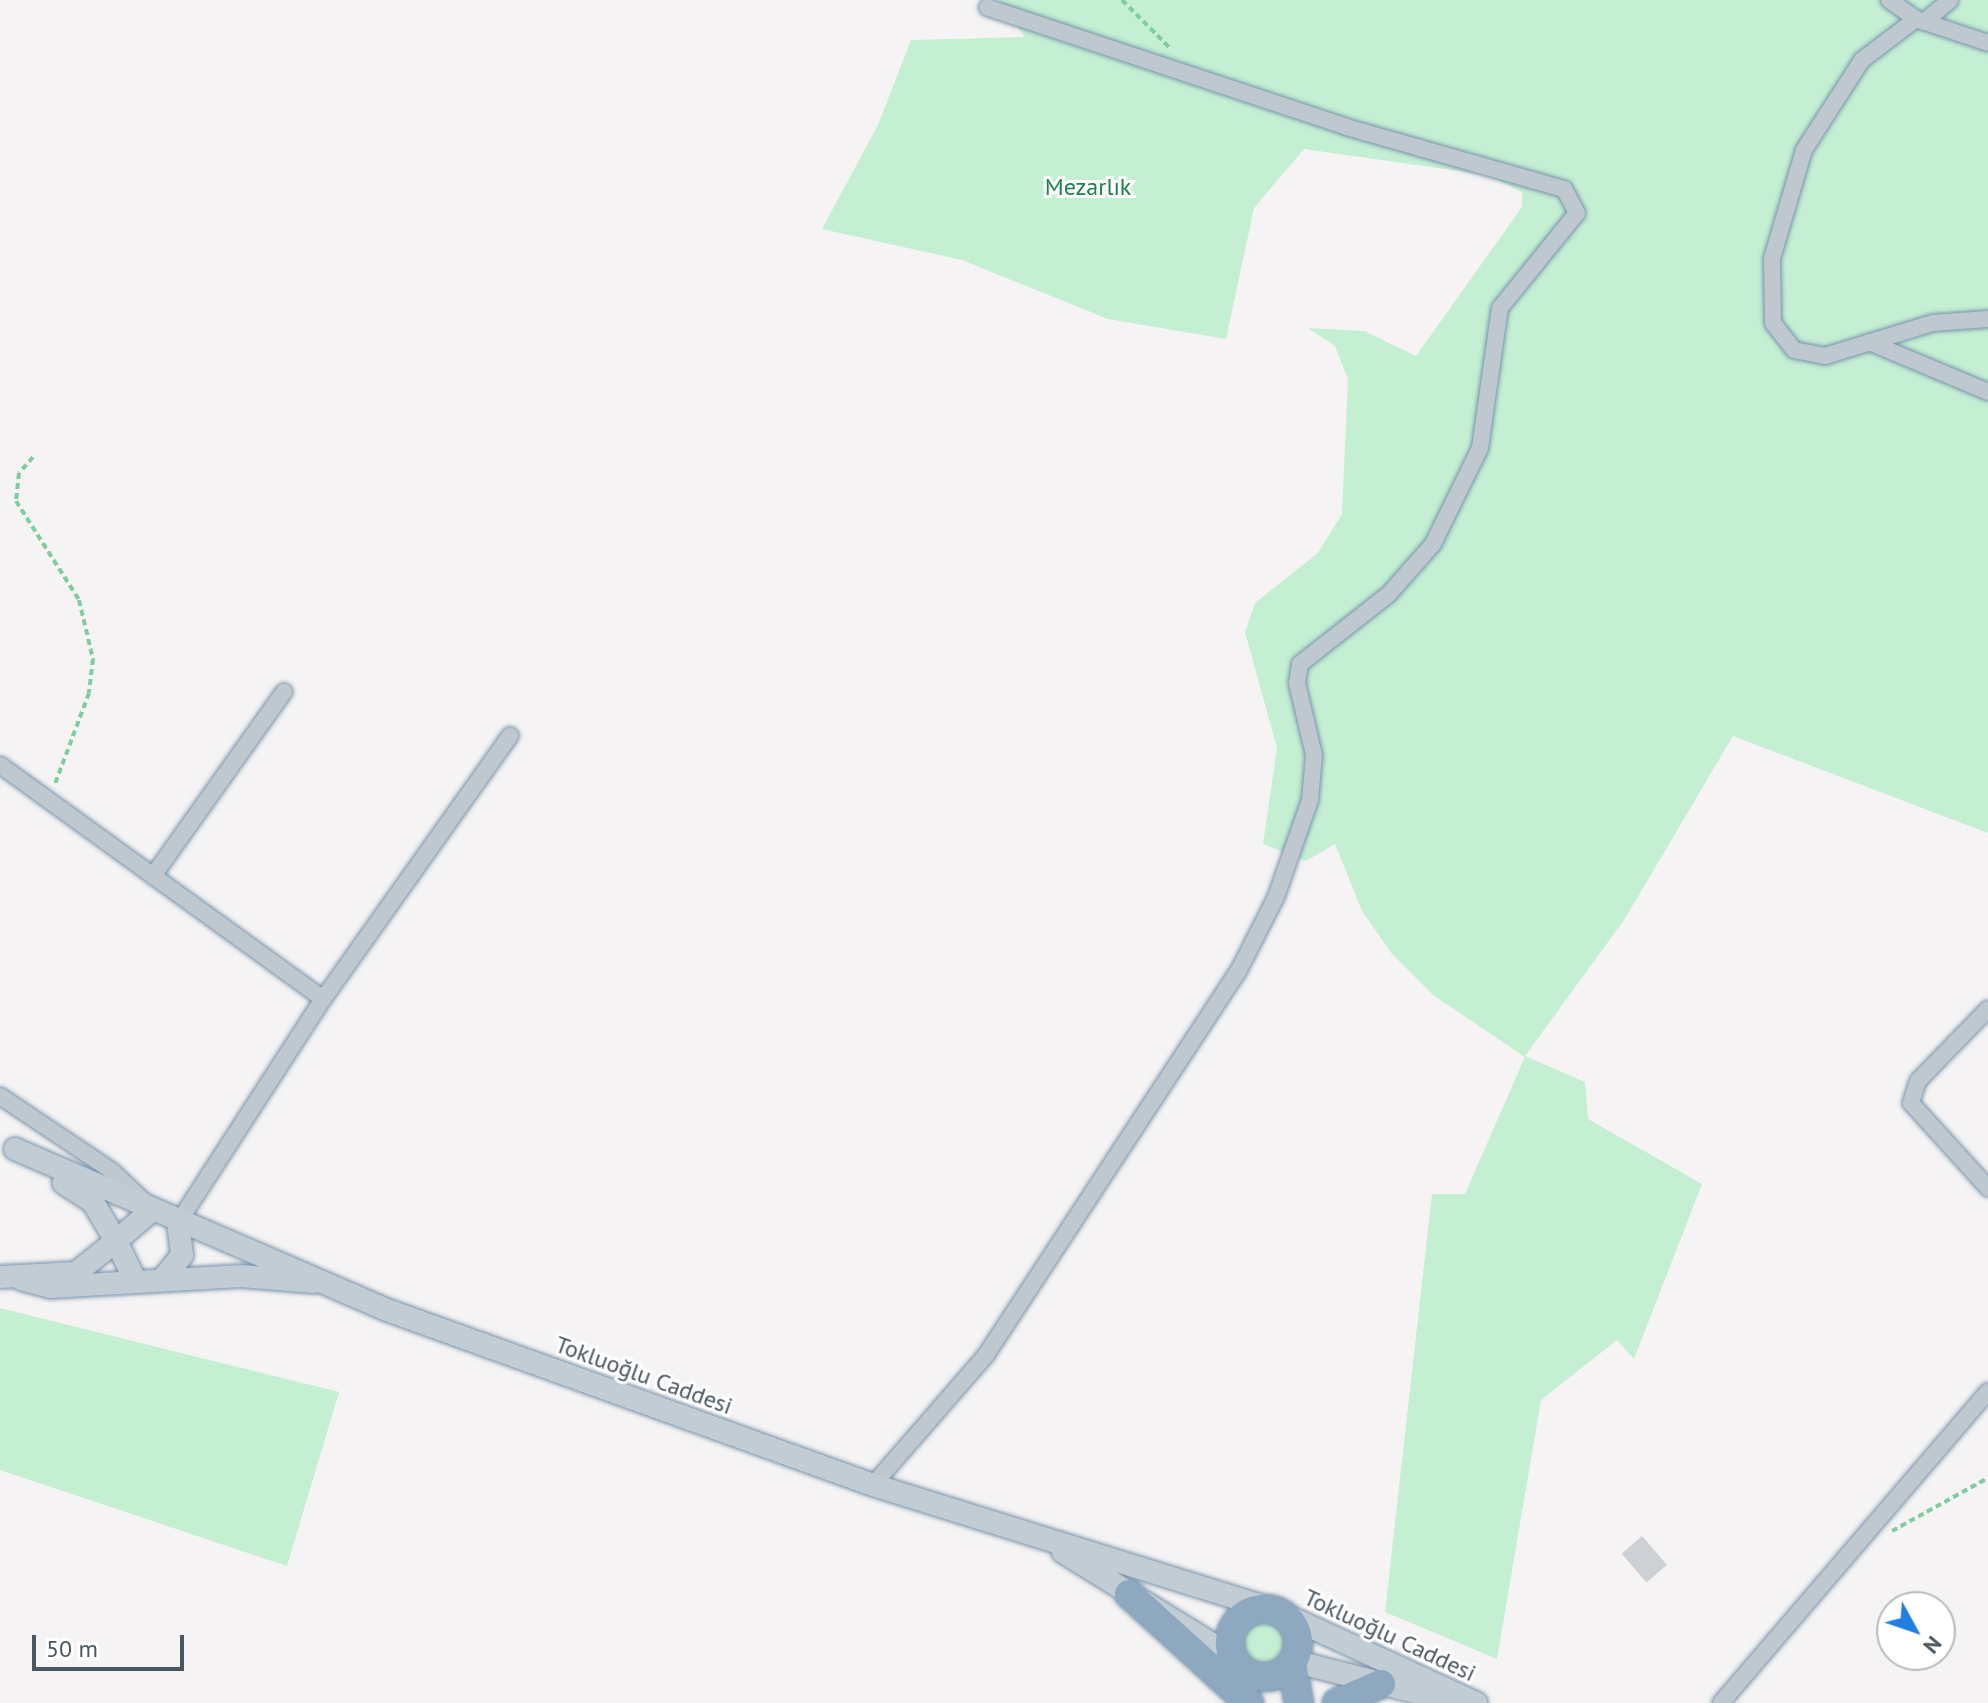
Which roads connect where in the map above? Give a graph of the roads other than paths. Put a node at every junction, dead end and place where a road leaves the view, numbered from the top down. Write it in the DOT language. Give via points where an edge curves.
graph roads {
  1 [pos="1889,0"];
  2 [pos="1950,0"];
  3 [pos="987,7"];
  4 [pos="1920,21"];
  5 [pos="1988,43"];
  6 [pos="1988,319"];
  7 [pos="1869,342"];
  8 [pos="1988,392"];
  9 [pos="284,692"];
  10 [pos="510,736"];
  11 [pos="0,765"];
  12 [pos="153,876"];
  13 [pos="323,999"];
  14 [pos="1988,1009"];
  15 [pos="0,1096"];
  16 [pos="7,1145"];
  17 [pos="1988,1188"];
  18 [pos="151,1211"];
  19 [pos="178,1223"];
  20 [pos="116,1241"];
  21 [pos="11,1278"];
  22 [pos="162,1280"];
  23 [pos="136,1282"];
  24 [pos="323,1283"];
  25 [pos="1988,1392"];
  26 [pos="873,1485"];
  27 [pos="1039,1536"];
  28 [pos="1129,1594"];
  29 [pos="1278,1611"];
  30 [pos="1234,1659"];
  31 [pos="1292,1663"];
  32 [pos="1381,1684"];
  33 [pos="1250,1703"];
  34 [pos="1299,1703"];
  35 [pos="1337,1703"];
  36 [pos="1457,1703"];
  37 [pos="1476,1703"];
  38 [pos="1721,1703"];
  1 -- 4 [label="street"];
  2 -- 4 [label="street"];
  3 -- 26 [label="street" via="1564,189 1576,219 1526,267 1500,308 1480,448 1433,544 1389,594 1300,664 1297,683 1314,755 1310,800 1276,897 1238,972 986,1355"];
  4 -- 5 [label="street"];
  4 -- 7 [label="street" via="1871,49 1818,122 1793,179 1772,259 1773,323 1787,346 1825,356"];
  6 -- 7 [label="street" via="1933,323"];
  7 -- 8 [label="street"];
  9 -- 12 [label="street"];
  10 -- 13 [label="street"];
  11 -- 12 [label="street"];
  12 -- 13 [label="street"];
  13 -- 19 [label="street"];
  14 -- 17 [label="street" via="1918,1081 1911,1103"];
  15 -- 18 [label="street" via="112,1171"];
  16 -- 18 [label="street, Tokluoğlu Caddesi"];
  16 -- 20 [label="street, Tokluoğlu Caddesi" via="93,1202"];
  18 -- 19 [label="street, Tokluoğlu Caddesi"];
  18 -- 20 [label="street"];
  19 -- 22 [label="street" via="182,1255"];
  19 -- 24 [label="street, Tokluoğlu Caddesi"];
  20 -- 21 [label="street" via="85,1270"];
  20 -- 23 [label="street"];
  21 -- 23 [label="street" via="51,1287"];
  22 -- 23 [label="street"];
  22 -- 24 [label="street"];
  24 -- 26 [label="street, Tokluoğlu Caddesi"];
  25 -- 38 [label="street"];
  26 -- 27 [label="street, Tokluoğlu Caddesi"];
  27 -- 28 [label="street"];
  27 -- 29 [label="street, Tokluoğlu Caddesi"];
  28 -- 30 [label="street"];
  28 -- 33 [label="highway"];
  29 -- 30 [label="highway" via="1240,1618 1230,1639"];
  29 -- 31 [label="highway" via="1297,1631"];
  29 -- 37 [label="street, Tokluoğlu Caddesi"];
  30 -- 31 [label="highway" via="1262,1677"];
  30 -- 33 [label="highway"];
  31 -- 32 [label="street"];
  31 -- 34 [label="highway"];
  32 -- 35 [label="highway"];
  32 -- 36 [label="street"];
}
